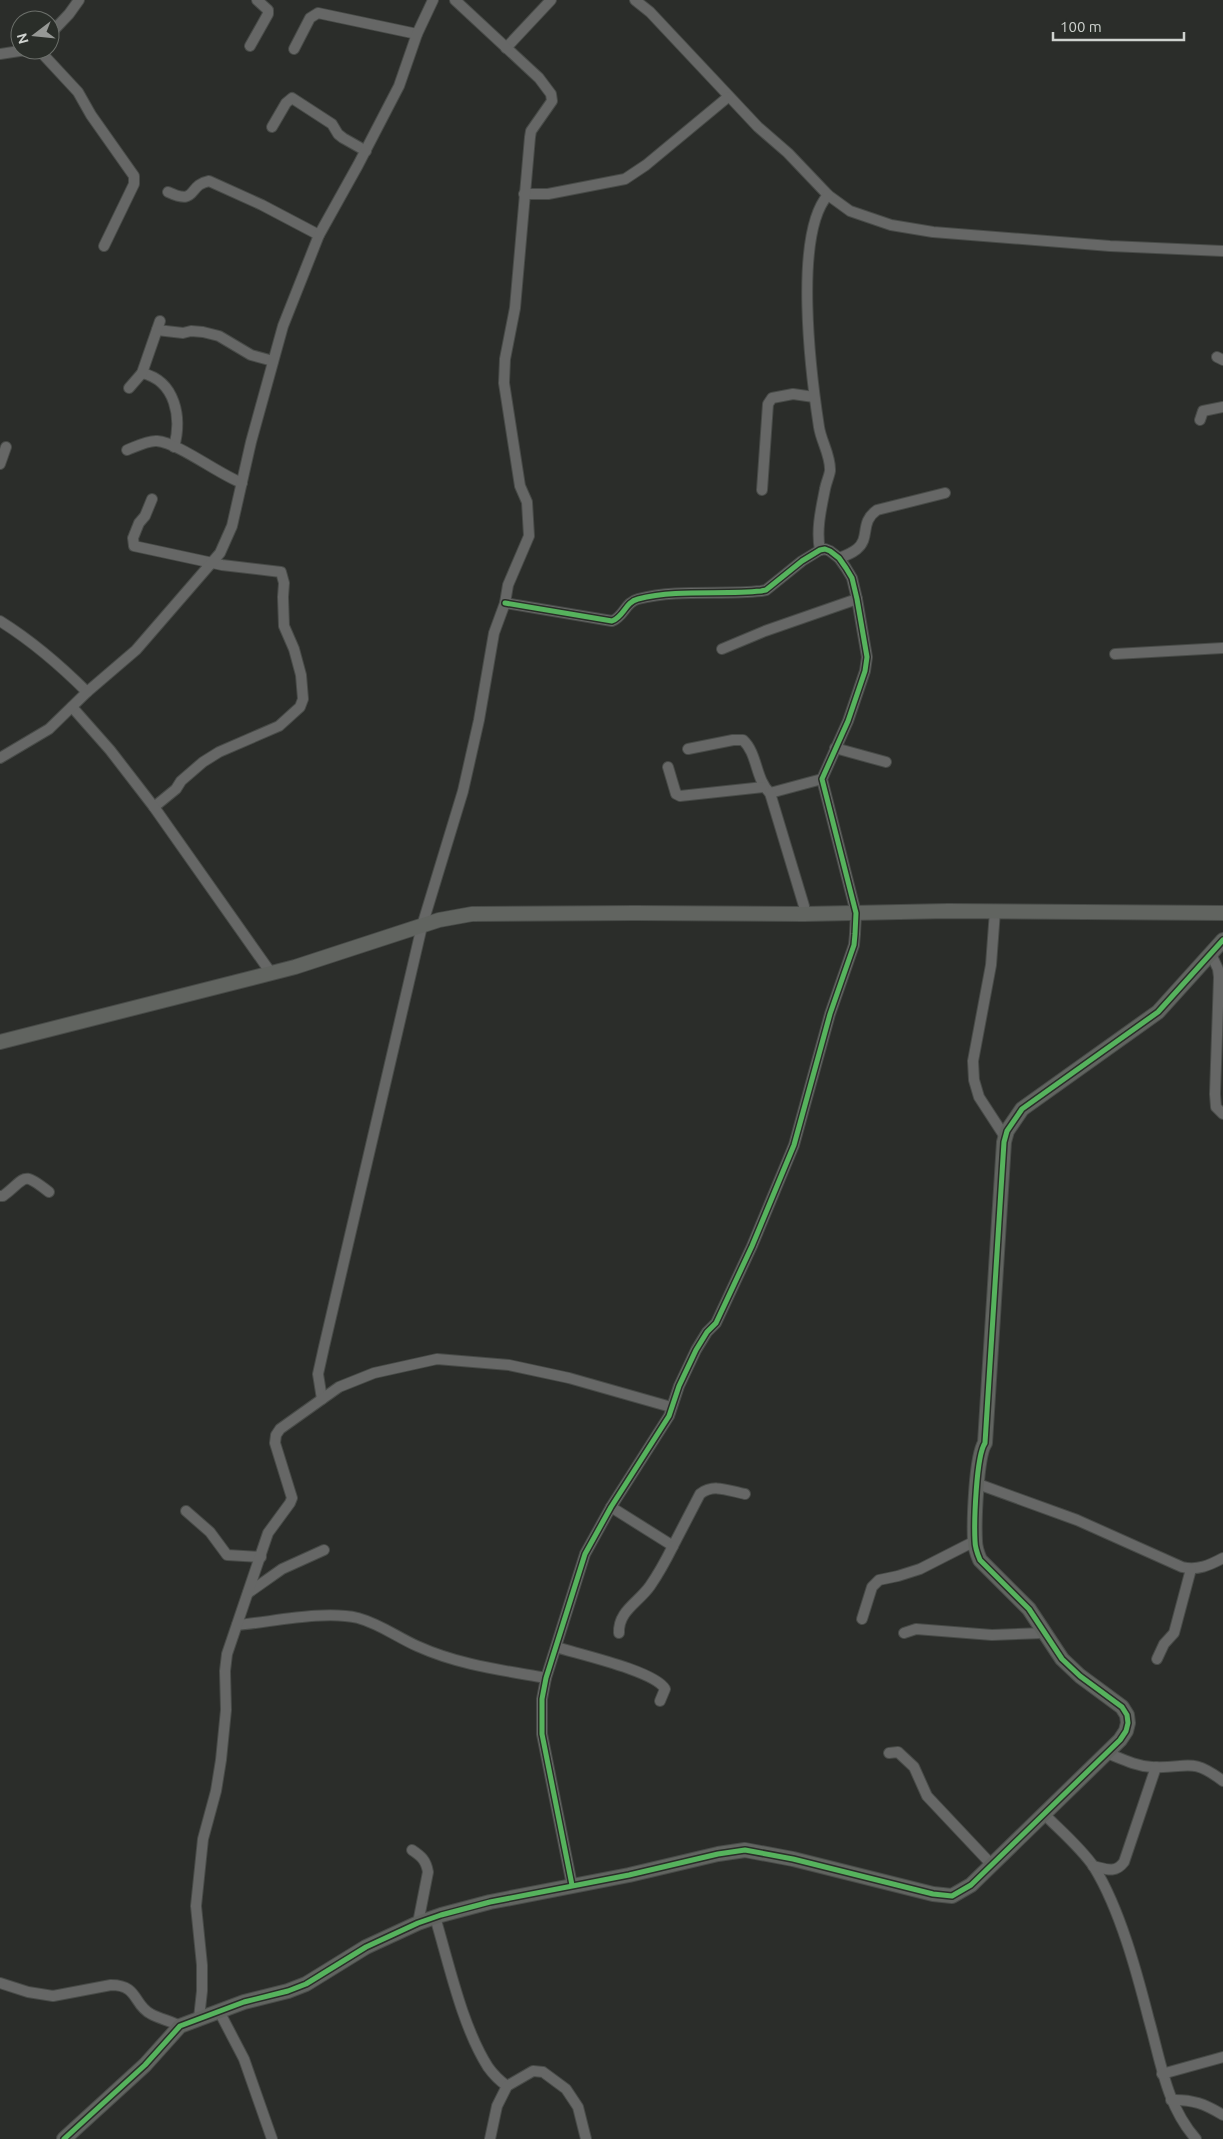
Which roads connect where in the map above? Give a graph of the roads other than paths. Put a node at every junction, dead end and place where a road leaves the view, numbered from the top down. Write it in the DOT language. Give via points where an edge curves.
graph roads {
  1 [pos="79,0"];
  2 [pos="257,0"];
  3 [pos="434,0"];
  4 [pos="455,0"];
  5 [pos="551,0"];
  6 [pos="635,0"];
  7 [pos="60,24"];
  8 [pos="417,34"];
  9 [pos="250,46"];
  10 [pos="506,48"];
  11 [pos="294,49"];
  12 [pos="48,60"];
  13 [pos="728,96"];
  14 [pos="272,127"];
  15 [pos="366,151"];
  16 [pos="168,192"];
  17 [pos="524,194"];
  18 [pos="828,195"];
  19 [pos="319,235"];
  20 [pos="104,246"];
  21 [pos="1223,251"];
  22 [pos="273,362"];
  23 [pos="142,374"];
  24 [pos="129,388"];
  25 [pos="814,397"];
  26 [pos="1223,407"];
  27 [pos="1200,420"];
  28 [pos="6,447"];
  29 [pos="174,447"];
  30 [pos="127,450"];
  31 [pos="0,464"];
  32 [pos="242,483"];
  33 [pos="762,490"];
  34 [pos="945,493"];
  35 [pos="152,498"];
  36 [pos="820,550"];
  37 [pos="839,558"];
  38 [pos="213,563"];
  39 [pos="857,599"];
  40 [pos="505,603"];
  41 [pos="0,621"];
  42 [pos="1223,648"];
  43 [pos="722,649"];
  44 [pos="1115,654"];
  45 [pos="87,692"];
  46 [pos="72,708"];
  47 [pos="835,748"];
  48 [pos="688,749"];
  49 [pos="0,758"];
  50 [pos="886,762"];
  51 [pos="668,767"];
  52 [pos="822,779"];
  53 [pos="767,790"];
  54 [pos="154,807"];
  55 [pos="995,911"];
  56 [pos="856,913"];
  57 [pos="1223,913"];
  58 [pos="804,914"];
  59 [pos="422,926"];
  60 [pos="1223,940"];
  61 [pos="1211,954"];
  62 [pos="271,973"];
  63 [pos="0,1042"];
  64 [pos="1223,1114"];
  65 [pos="1005,1137"];
  66 [pos="49,1192"];
  67 [pos="0,1196"];
  68 [pos="322,1399"];
  69 [pos="671,1407"];
  70 [pos="978,1484"];
  71 [pos="745,1494"];
  72 [pos="611,1507"];
  73 [pos="186,1511"];
  74 [pos="975,1541"];
  75 [pos="674,1546"];
  76 [pos="324,1550"];
  77 [pos="261,1557"];
  78 [pos="1223,1558"];
  79 [pos="1191,1569"];
  80 [pos="247,1593"];
  81 [pos="862,1619"];
  82 [pos="237,1625"];
  83 [pos="1044,1632"];
  84 [pos="619,1633"];
  85 [pos="904,1633"];
  86 [pos="556,1647"];
  87 [pos="1157,1659"];
  88 [pos="546,1678"];
  89 [pos="660,1701"];
  90 [pos="889,1753"];
  91 [pos="1107,1753"];
  92 [pos="1156,1767"];
  93 [pos="1223,1780"];
  94 [pos="1045,1815"];
  95 [pos="412,1850"];
  96 [pos="992,1865"];
  97 [pos="1093,1866"];
  98 [pos="572,1885"];
  99 [pos="435,1917"];
  100 [pos="418,1923"];
  101 [pos="0,1983"];
  102 [pos="219,2011"];
  103 [pos="199,2018"];
  104 [pos="180,2026"];
  105 [pos="1223,2057"];
  106 [pos="1162,2074"];
  107 [pos="507,2086"];
  108 [pos="1171,2100"];
  109 [pos="1223,2115"];
  110 [pos="64,2139"];
  111 [pos="272,2139"];
  112 [pos="490,2139"];
  113 [pos="586,2139"];
  114 [pos="1196,2139"];
  1 -- 7 [label="street"];
  2 -- 9 [label="street" via="268,14"];
  3 -- 8 [label="street"];
  4 -- 10 [label="street"];
  5 -- 10 [label="street"];
  6 -- 13 [label="street"];
  8 -- 11 [label="street" via="318,13 310,18"];
  8 -- 15 [label="street" via="399,86"];
  10 -- 17 [label="street" via="539,78 551,94 552,101 531,131"];
  12 -- 20 [label="street" via="78,92 134,176 134,184"];
  13 -- 17 [label="street" via="625,179 548,194"];
  13 -- 18 [label="street"];
  14 -- 15 [label="street" via="292,98 332,124 343,138"];
  15 -- 19 [label="street"];
  16 -- 19 [label="street" via="181,198 188,197 202,182 209,181"];
  17 -- 40 [label="street" via="515,308 504,383 529,531 508,585"];
  18 -- 21 [label="street" via="850,211 871,220 933,232"];
  18 -- 25 [label="street" via="818,210 806,283"];
  19 -- 22 [label="street" via="283,326"];
  22 -- 23 [label="street" via="251,356 219,336 203,332 183,333 158,325"];
  22 -- 32 [label="street"];
  23 -- 24 [label="street"];
  23 -- 29 [label="street" via="154,376 172,395 178,426"];
  25 -- 33 [label="street" via="793,394 772,398 768,404"];
  25 -- 36 [label="street" via="830,470 820,518"];
  26 -- 27 [label="street" via="1203,411"];
  28 -- 31 [label="street"];
  29 -- 30 [label="street" via="153,441"];
  29 -- 32 [label="street" via="225,477"];
  32 -- 38 [label="street" via="229,537"];
  34 -- 37 [label="street" via="877,510 869,516 864,540 858,549"];
  35 -- 38 [label="street" via="133,538 134,546"];
  36 -- 37 [label="street" via="830,551"];
  36 -- 40 [label="street" via="761,591 695,592 644,598 632,601 618,618 612,620"];
  37 -- 39 [label="street" via="852,578"];
  38 -- 45 [label="street" via="145,641"];
  38 -- 54 [label="street" via="281,572 284,583 283,619 298,660 303,699 300,707 279,726 202,762"];
  39 -- 43 [label="street"];
  39 -- 47 [label="street" via="867,657 865,671"];
  40 -- 59 [label="street" via="494,633 463,791"];
  41 -- 45 [label="street" via="18,632"];
  42 -- 44 [label="street"];
  45 -- 46 [label="street"];
  46 -- 49 [label="street" via="49,729"];
  46 -- 54 [label="street"];
  47 -- 50 [label="street"];
  47 -- 52 [label="street"];
  48 -- 53 [label="street" via="743,740 749,746"];
  51 -- 53 [label="street" via="676,794 680,796"];
  52 -- 53 [label="street"];
  52 -- 56 [label="street"];
  53 -- 58 [label="street"];
  54 -- 62 [label="street"];
  55 -- 56 [label="street"];
  55 -- 57 [label="street"];
  55 -- 65 [label="street" via="991,965 973,1060 979,1097"];
  56 -- 58 [label="street"];
  56 -- 69 [label="street" via="854,945 830,1014 794,1145 716,1323 696,1350"];
  58 -- 59 [label="street" via="472,914"];
  59 -- 62 [label="street"];
  59 -- 68 [label="street" via="318,1374"];
  60 -- 61 [label="street"];
  61 -- 64 [label="street" via="1218,969 1215,1094 1216,1107"];
  61 -- 65 [label="street" via="1158,1012 1022,1109"];
  62 -- 63 [label="street"];
  65 -- 70 [label="street" via="985,1444 980,1452"];
  66 -- 67 [label="street" via="31,1178 25,1178"];
  68 -- 69 [label="street" via="339,1387 374,1373 437,1359 509,1366 561,1376"];
  68 -- 77 [label="street" via="276,1434 275,1444 292,1498 268,1533"];
  69 -- 72 [label="street" via="669,1416"];
  70 -- 74 [label="street"];
  70 -- 79 [label="street" via="1068,1517"];
  71 -- 75 [label="street" via="719,1488 704,1491"];
  72 -- 75 [label="street"];
  72 -- 86 [label="street" via="585,1554"];
  73 -- 77 [label="street" via="210,1532 227,1555"];
  74 -- 81 [label="street" via="920,1569 879,1580 872,1587"];
  74 -- 83 [label="street" via="980,1560 1029,1609"];
  75 -- 84 [label="street" via="648,1589 624,1612 618,1623"];
  76 -- 80 [label="street" via="282,1569"];
  77 -- 80 [label="street"];
  78 -- 79 [label="street"];
  79 -- 87 [label="street" via="1174,1633"];
  80 -- 82 [label="street"];
  82 -- 88 [label="street" via="327,1616 358,1618 417,1646 468,1665"];
  82 -- 103 [label="street" via="227,1654 221,1760 204,1839 196,1906 202,1965"];
  83 -- 85 [label="street" via="992,1635 916,1629"];
  83 -- 91 [label="street" via="1062,1659 1122,1707 1127,1715 1126,1731"];
  86 -- 88 [label="street"];
  86 -- 89 [label="street" via="631,1669 662,1683 666,1689"];
  88 -- 98 [label="street" via="542,1734"];
  90 -- 96 [label="street" via="898,1752 910,1760 927,1796"];
  91 -- 92 [label="street" via="1132,1763"];
  91 -- 94 [label="street"];
  92 -- 93 [label="street" via="1194,1764"];
  92 -- 97 [label="street" via="1124,1862 1113,1871"];
  94 -- 96 [label="street"];
  94 -- 97 [label="street"];
  95 -- 100 [label="street" via="423,1858 428,1872"];
  96 -- 98 [label="street" via="952,1896 745,1850"];
  97 -- 106 [label="street" via="1136,1971"];
  98 -- 99 [label="street"];
  99 -- 100 [label="street"];
  99 -- 107 [label="street" via="476,2044 488,2068"];
  100 -- 102 [label="street" via="366,1947 306,1984"];
  101 -- 104 [label="street" via="53,1996 120,1985 130,1990 150,2014"];
  102 -- 103 [label="street"];
  102 -- 111 [label="street" via="244,2060"];
  103 -- 104 [label="street"];
  104 -- 110 [label="street" via="145,2065"];
  105 -- 106 [label="street"];
  106 -- 108 [label="street"];
  107 -- 112 [label="street" via="497,2106"];
  107 -- 113 [label="street" via="533,2071 543,2072 566,2089 578,2107"];
  108 -- 109 [label="street" via="1189,2099 1206,2104"];
  108 -- 114 [label="street"];
}
